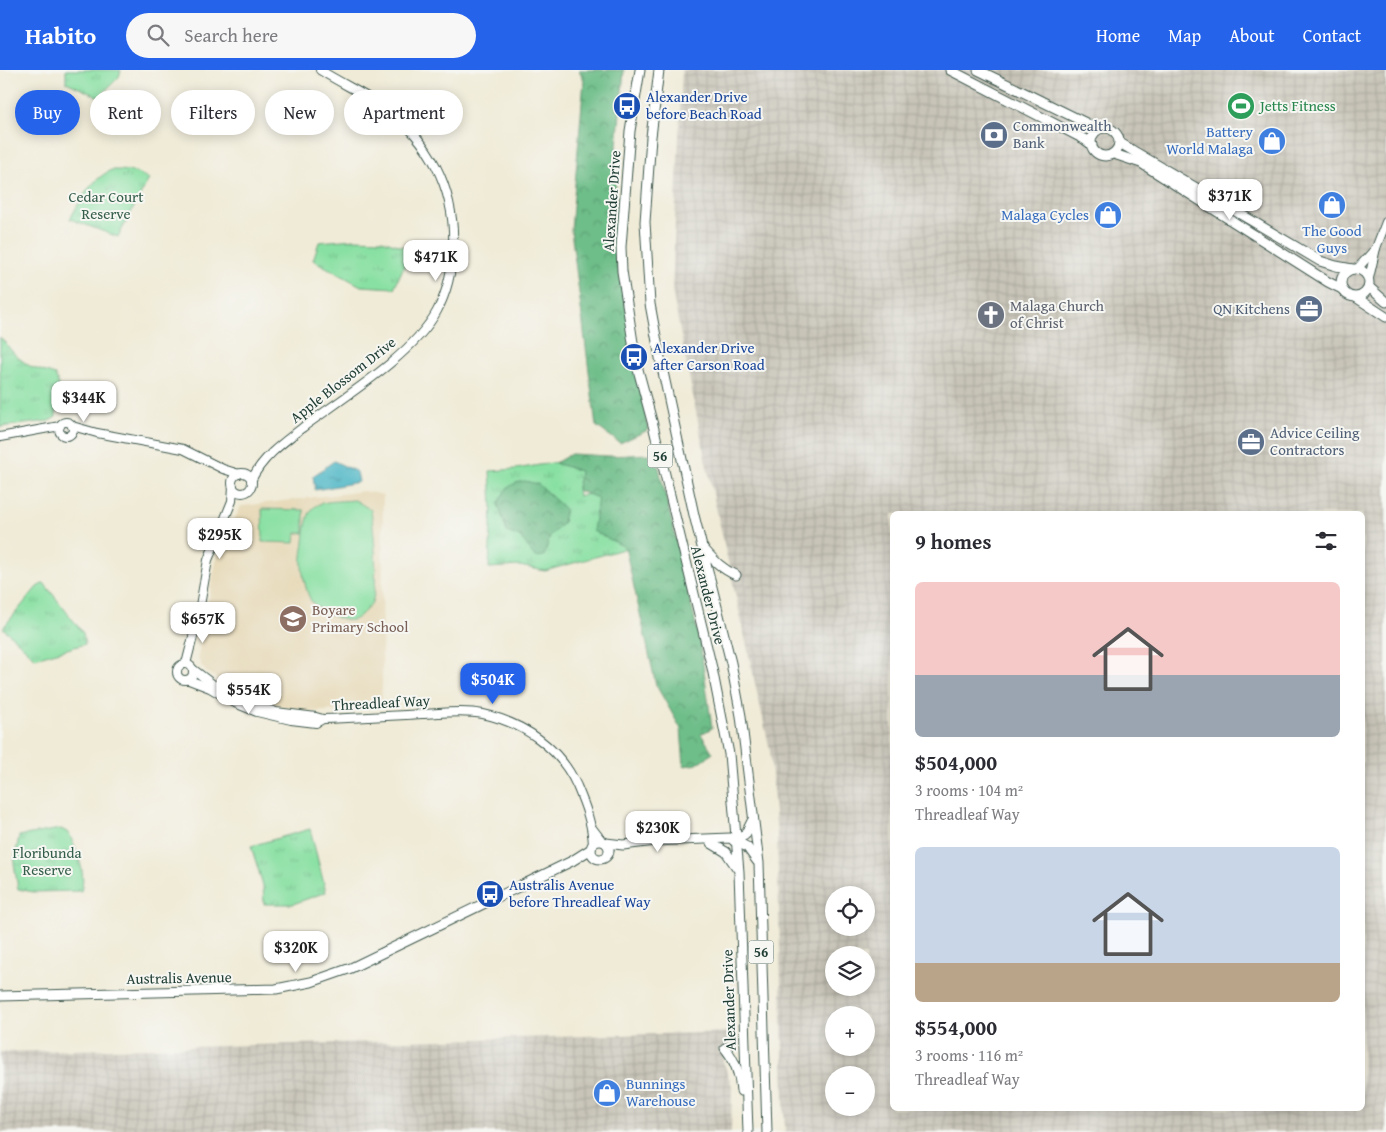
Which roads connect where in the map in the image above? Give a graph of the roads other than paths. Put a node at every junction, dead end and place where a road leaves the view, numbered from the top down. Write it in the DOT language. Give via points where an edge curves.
graph roads {
  1 [pos="320,70"];
  2 [pos="640,70"];
  3 [pos="658,70"];
  4 [pos="950,70"];
  5 [pos="978,70"];
  6 [pos="1101,128"];
  7 [pos="1120,142"];
  8 [pos="1092,145"];
  9 [pos="1114,154"];
  10 [pos="1386,222"];
  11 [pos="1376,248"];
  12 [pos="1355,269"];
  13 [pos="1369,283"];
  14 [pos="1342,289"];
  15 [pos="1357,298"];
  16 [pos="1386,302"];
  17 [pos="1386,317"];
  18 [pos="60,426"];
  19 [pos="72,426"];
  20 [pos="34,432"];
  21 [pos="97,433"];
  22 [pos="62,435"];
  23 [pos="71,435"];
  24 [pos="0,436"];
  25 [pos="257,468"];
  26 [pos="223,470"];
  27 [pos="241,473"];
  28 [pos="251,481"];
  29 [pos="232,485"];
  30 [pos="244,493"];
  31 [pos="232,502"];
  32 [pos="701,546"];
  33 [pos="736,575"];
  34 [pos="191,667"];
  35 [pos="189,680"];
  36 [pos="323,720"];
  37 [pos="753,818"];
  38 [pos="692,840"];
  39 [pos="736,840"];
  40 [pos="711,843"];
  41 [pos="623,845"];
  42 [pos="597,847"];
  43 [pos="609,853"];
  44 [pos="759,864"];
  45 [pos="739,872"];
  46 [pos="0,996"];
  47 [pos="725,1048"];
  48 [pos="747,1104"];
  49 [pos="748,1132"];
  50 [pos="767,1132"];
  1 -- 25 [label="street, Apple Blossom Drive" via="380,105 408,127 435,163 452,214 451,268 438,309 415,341 282,444"];
  2 -- 39 [label="main road, Alexander Drive / 56" via="630,131 622,271 636,362 712,668 729,754"];
  3 -- 32 [label="main road, Alexander Drive / 56" via="645,222 650,304"];
  4 -- 8 [label="main road"];
  5 -- 6 [label="main road"];
  6 -- 7 [label="main road" via="1114,130"];
  6 -- 8 [label="main road" via="1093,135"];
  7 -- 9 [label="main road"];
  7 -- 12 [label="main road" via="1320,260"];
  8 -- 9 [label="main road" via="1100,155"];
  9 -- 14 [label="main road" via="1141,163"];
  10 -- 11 [label="street"];
  11 -- 12 [label="street"];
  11 -- 13 [label="street"];
  12 -- 13 [label="main road" via="1364,272"];
  12 -- 14 [label="main road" via="1342,277"];
  13 -- 15 [label="main road" via="1365,294"];
  13 -- 16 [label="main road"];
  14 -- 15 [label="main road" via="1348,296"];
  15 -- 17 [label="main road"];
  18 -- 19 [label="street" via="66,422"];
  18 -- 20 [label="street"];
  18 -- 22 [label="street"];
  19 -- 21 [label="street"];
  19 -- 23 [label="street"];
  20 -- 22 [label="street"];
  20 -- 24 [label="street"];
  21 -- 23 [label="street"];
  21 -- 26 [label="street" via="183,449"];
  22 -- 23 [label="street"];
  25 -- 27 [label="street, Apple Blossom Drive"];
  25 -- 28 [label="street, Apple Blossom Drive"];
  26 -- 27 [label="street"];
  26 -- 29 [label="street"];
  27 -- 28 [label="street"];
  27 -- 29 [label="street" via="234,477"];
  28 -- 30 [label="street" via="250,488"];
  29 -- 30 [label="street" via="237,492"];
  29 -- 31 [label="street"];
  30 -- 31 [label="street"];
  31 -- 34 [label="street" via="208,560 198,617 200,630"];
  32 -- 33 [label="main road" via="718,565"];
  32 -- 37 [label="main road, Alexander Drive / 56" via="731,663"];
  34 -- 35 [label="street" via="193,675"];
  34 -- 35 [label="street" via="178,668 177,673 182,680"];
  34 -- 36 [label="street, Threadleaf Way" via="237,699 276,712"];
  35 -- 36 [label="street, Threadleaf Way" via="257,712 291,720"];
  36 -- 42 [label="street, Threadleaf Way" via="456,713 483,714 507,721 540,739 558,754 571,773 585,805"];
  37 -- 39 [label="main road" via="746,835"];
  37 -- 44 [label="main road, Alexander Drive / 56"];
  38 -- 39 [label="main road, Australis Avenue"];
  38 -- 40 [label="main road, Australis Avenue"];
  38 -- 41 [label="main road, Australis Avenue"];
  39 -- 40 [label="main road, Australis Avenue"];
  39 -- 44 [label="main road" via="747,847"];
  39 -- 45 [label="main road, Alexander Drive / 56"];
  40 -- 45 [label="main road" via="726,852"];
  41 -- 42 [label="main road, Australis Avenue"];
  41 -- 43 [label="main road, Australis Avenue"];
  42 -- 43 [label="main road" via="609,849"];
  42 -- 43 [label="main road, Australis Avenue" via="602,859"];
  42 -- 46 [label="main road, Australis Avenue" via="351,968 311,982 276,989"];
  44 -- 50 [label="main road, Alexander Drive / 56"];
  45 -- 48 [label="main road, Alexander Drive / 56"];
  47 -- 48 [label="main road" via="731,1055"];
  48 -- 49 [label="main road, Alexander Drive / 56"];
}
